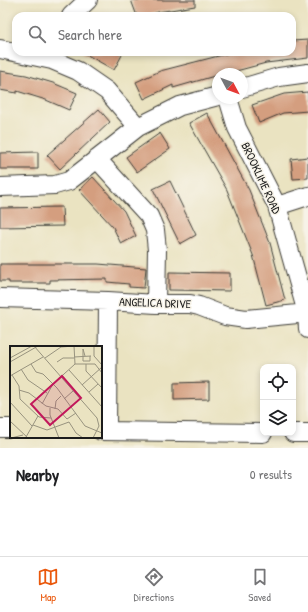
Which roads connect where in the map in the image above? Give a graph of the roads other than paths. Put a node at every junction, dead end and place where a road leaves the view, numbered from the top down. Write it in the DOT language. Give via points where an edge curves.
graph roads {
  1 [pos="88,0"];
  2 [pos="75,12"];
  3 [pos="0,49"];
  4 [pos="12,51"];
  5 [pos="53,56"];
  6 [pos="308,73"];
  7 [pos="248,86"];
  8 [pos="212,98"];
  9 [pos="230,104"];
  10 [pos="138,127"];
  11 [pos="97,159"];
  12 [pos="0,187"];
  13 [pos="308,196"];
  14 [pos="277,206"];
  15 [pos="0,298"];
  16 [pos="108,301"];
  17 [pos="156,304"];
  18 [pos="308,318"];
  19 [pos="104,431"];
  20 [pos="260,432"];
  21 [pos="296,433"];
  22 [pos="308,433"];
  1 -- 2 [label="street"];
  3 -- 4 [label="street"];
  5 -- 10 [label="street" via="107,92"];
  6 -- 7 [label="street" via="279,77"];
  8 -- 10 [label="street" via="180,106"];
  9 -- 14 [label="street, BROOKLIME ROAD" via="237,128"];
  10 -- 11 [label="street"];
  11 -- 12 [label="street" via="70,181 55,185"];
  11 -- 17 [label="street" via="149,216 155,230"];
  13 -- 14 [label="street"];
  14 -- 18 [label="street, BROOKLIME ROAD"];
  15 -- 16 [label="street, ANGELICA DRIVE"];
  16 -- 17 [label="street, ANGELICA DRIVE"];
  16 -- 19 [label="street"];
  17 -- 18 [label="street, ANGELICA DRIVE" via="190,304 225,316 246,319"];
  19 -- 20 [label="street"];
  21 -- 22 [label="street"];
}
